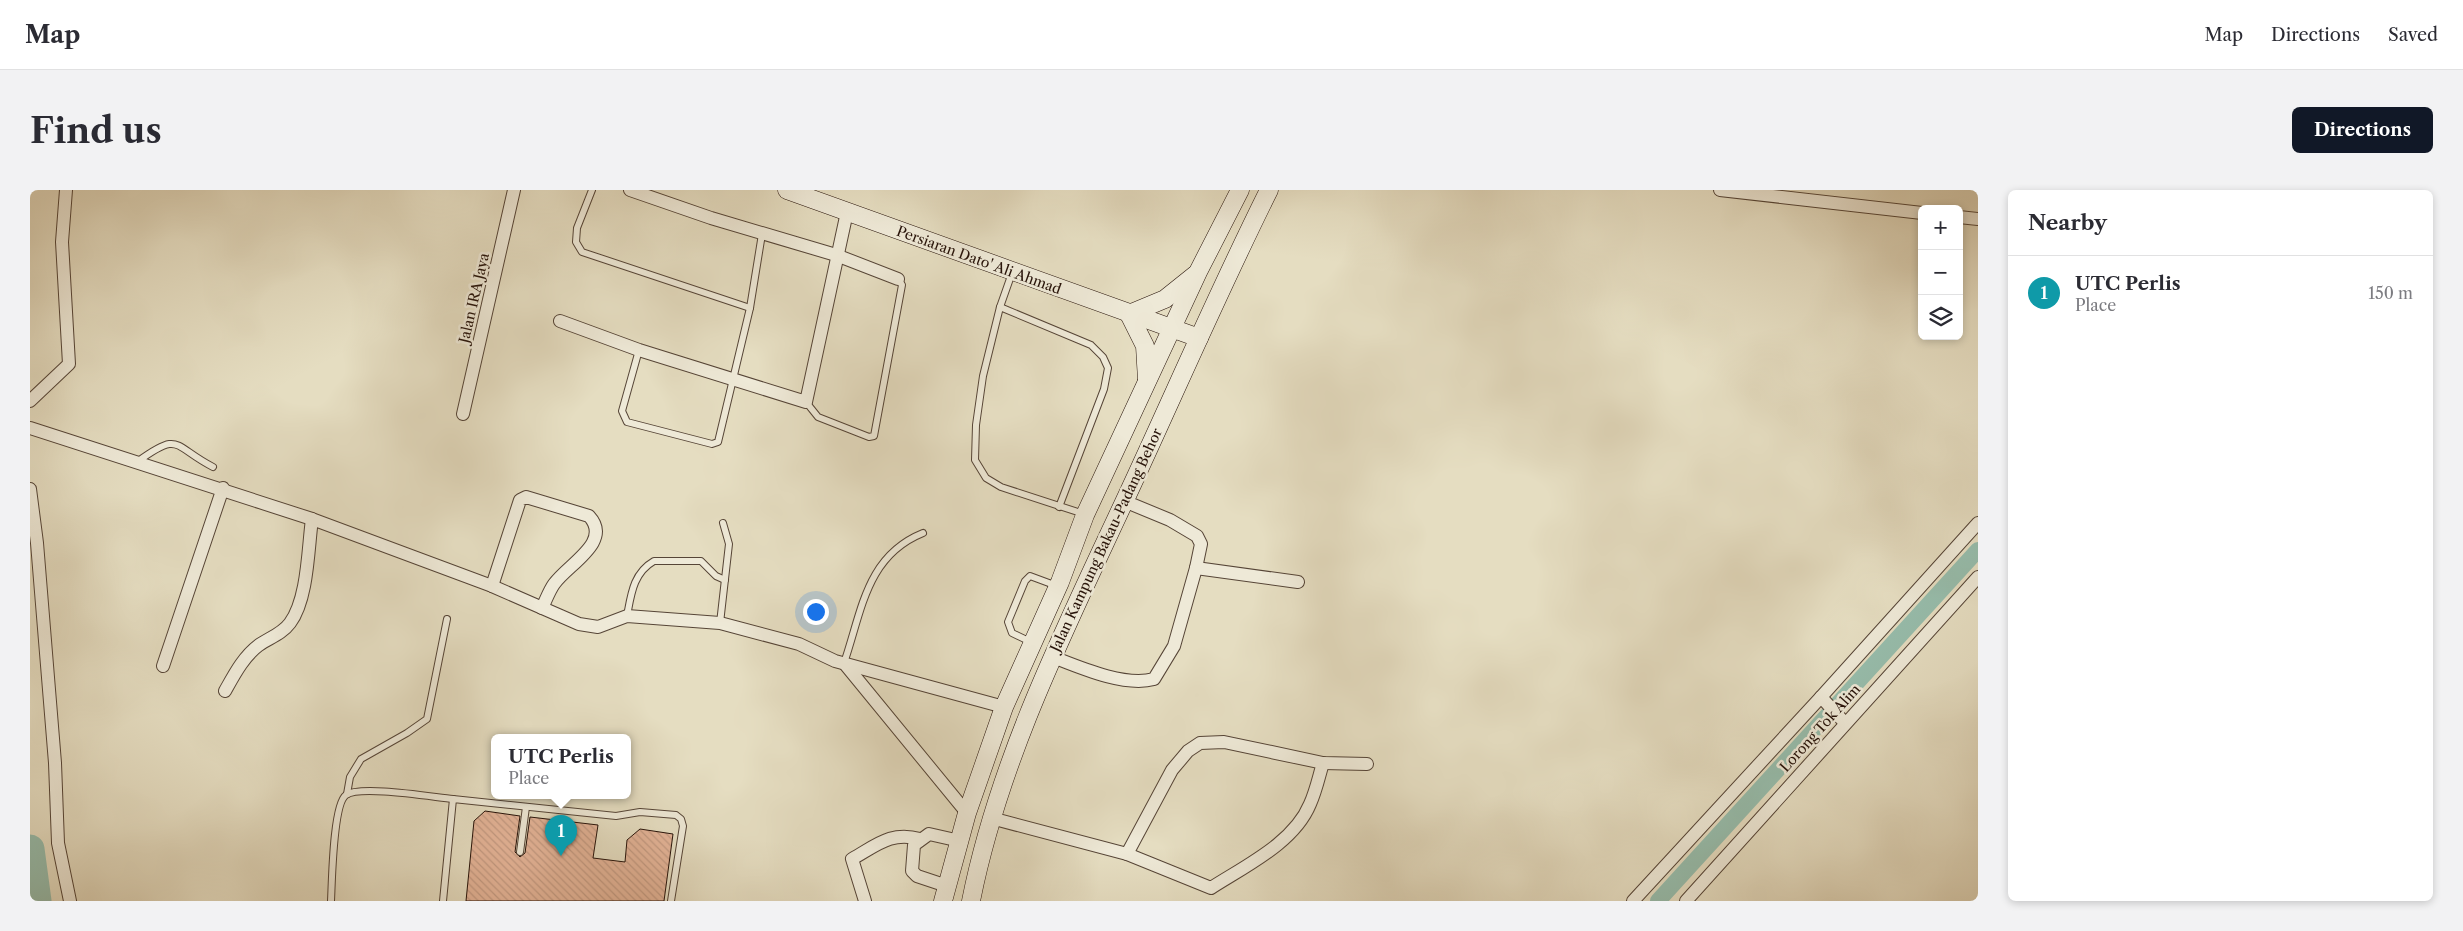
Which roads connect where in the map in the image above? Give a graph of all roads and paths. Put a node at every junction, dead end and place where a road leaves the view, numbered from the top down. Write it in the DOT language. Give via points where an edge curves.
graph roads {
  1 [pos="66,190"];
  2 [pos="514,190"];
  3 [pos="592,190"];
  4 [pos="630,190"];
  5 [pos="787,190"];
  6 [pos="1240,190"];
  7 [pos="1269,190"];
  8 [pos="1720,190"];
  9 [pos="847,212"];
  10 [pos="1918,212"];
  11 [pos="1963,217"];
  12 [pos="1978,219"];
  13 [pos="762,234"];
  14 [pos="836,255"];
  15 [pos="1012,272"];
  16 [pos="1198,272"];
  17 [pos="898,279"];
  18 [pos="1000,307"];
  19 [pos="750,308"];
  20 [pos="1129,314"];
  21 [pos="560,321"];
  22 [pos="1172,330"];
  23 [pos="1199,338"];
  24 [pos="639,350"];
  25 [pos="733,379"];
  26 [pos="1147,387"];
  27 [pos="30,401"];
  28 [pos="806,402"];
  29 [pos="463,414"];
  30 [pos="30,428"];
  31 [pos="136,463"];
  32 [pos="213,467"];
  33 [pos="223,488"];
  34 [pos="30,489"];
  35 [pos="1124,501"];
  36 [pos="1059,507"];
  37 [pos="1085,515"];
  38 [pos="312,519"];
  39 [pos="723,523"];
  40 [pos="1978,523"];
  41 [pos="923,532"];
  42 [pos="1196,568"];
  43 [pos="1978,577"];
  44 [pos="725,580"];
  45 [pos="1298,582"];
  46 [pos="492,586"];
  47 [pos="1058,587"];
  48 [pos="542,608"];
  49 [pos="628,616"];
  50 [pos="447,619"];
  51 [pos="720,623"];
  52 [pos="1034,644"];
  53 [pos="1053,657"];
  54 [pos="844,663"];
  55 [pos="163,666"];
  56 [pos="225,691"];
  57 [pos="1823,699"];
  58 [pos="1004,707"];
  59 [pos="1843,721"];
  60 [pos="1323,763"];
  61 [pos="1367,764"];
  62 [pos="347,794"];
  63 [pos="453,799"];
  64 [pos="526,806"];
  65 [pos="967,813"];
  66 [pos="991,818"];
  67 [pos="920,839"];
  68 [pos="960,841"];
  69 [pos="520,852"];
  70 [pos="1127,854"];
  71 [pos="945,893"];
  72 [pos="70,901"];
  73 [pos="331,901"];
  74 [pos="443,901"];
  75 [pos="671,901"];
  76 [pos="865,901"];
  77 [pos="971,901"];
  78 [pos="1634,901"];
  79 [pos="1686,901"];
  1 -- 27 [label="street" via="62,242 69,364"];
  2 -- 29 [label="street, Jalan IRA Jaya"];
  3 -- 19 [label="lane" via="577,228 576,242 582,252"];
  4 -- 13 [label="street"];
  5 -- 9 [label="street, Persiaran Dato' Ali Ahmad"];
  6 -- 16 [label="street, Jalan Kampung Bakau-Padang Behor"];
  7 -- 23 [label="street, Jalan Kampung Bakau-Padang Behor"];
  8 -- 10 [label="street"];
  9 -- 14 [label="street"];
  9 -- 15 [label="street, Persiaran Dato' Ali Ahmad"];
  11 -- 12 [label="street"];
  13 -- 14 [label="street"];
  13 -- 19 [label="lane"];
  14 -- 17 [label="street"];
  14 -- 28 [label="street"];
  15 -- 18 [label="lane"];
  15 -- 20 [label="street, Persiaran Dato' Ali Ahmad"];
  16 -- 20 [label="street" via="1165,299"];
  16 -- 22 [label="street, Jalan Kampung Bakau-Padang Behor"];
  17 -- 28 [label="lane" via="902,285 874,436 869,437 818,417"];
  18 -- 36 [label="lane" via="983,376 975,460 986,478 1000,487"];
  18 -- 36 [label="lane" via="1091,345 1103,357 1108,368 1104,389"];
  19 -- 25 [label="lane"];
  20 -- 22 [label="street, Persiaran Dato' Ali Ahmad"];
  20 -- 26 [label="street" via="1145,346"];
  21 -- 24 [label="street"];
  22 -- 23 [label="street, Persiaran Dato' Ali Ahmad"];
  22 -- 26 [label="street, Jalan Kampung Bakau-Padang Behor"];
  23 -- 35 [label="street, Jalan Kampung Bakau-Padang Behor"];
  24 -- 25 [label="street"];
  24 -- 25 [label="lane" via="622,411 627,422 712,444 718,442"];
  25 -- 28 [label="street"];
  26 -- 37 [label="street, Jalan Kampung Bakau-Padang Behor"];
  30 -- 31 [label="street"];
  31 -- 32 [label="lane" via="152,451 172,443"];
  31 -- 33 [label="street"];
  33 -- 38 [label="street"];
  33 -- 55 [label="street"];
  34 -- 72 [label="street" via="52,724 58,843"];
  35 -- 42 [label="street" via="1170,520 1197,536 1201,544"];
  35 -- 53 [label="street, Jalan Kampung Bakau-Padang Behor"];
  36 -- 37 [label="lane"];
  37 -- 47 [label="street, Jalan Kampung Bakau-Padang Behor"];
  38 -- 46 [label="street"];
  38 -- 56 [label="street" via="301,600 294,617 284,630 260,644 247,657"];
  39 -- 44 [label="lane" via="729,544"];
  40 -- 57 [label="street"];
  41 -- 54 [label="lane" via="897,546 877,568 865,593"];
  42 -- 45 [label="street"];
  42 -- 53 [label="street" via="1174,646 1154,680 1143,682 1100,673"];
  43 -- 59 [label="street, Lorong Tok Alim"];
  44 -- 49 [label="lane" via="701,561 654,561 634,582"];
  44 -- 51 [label="lane"];
  46 -- 48 [label="street"];
  46 -- 48 [label="street" via="520,500 526,497 589,516 597,530 589,550 555,583"];
  47 -- 52 [label="street, Jalan Kampung Bakau-Padang Behor"];
  47 -- 52 [label="lane" via="1030,576 1025,581 1008,627 1012,633"];
  48 -- 49 [label="street" via="579,624 598,627"];
  49 -- 51 [label="street"];
  50 -- 62 [label="lane" via="427,719 361,759 350,777"];
  51 -- 54 [label="street" via="800,644"];
  52 -- 58 [label="street, Jalan Kampung Bakau-Padang Behor"];
  53 -- 66 [label="street, Jalan Kampung Bakau-Padang Behor"];
  54 -- 58 [label="street"];
  54 -- 65 [label="street"];
  57 -- 59 [label="street"];
  57 -- 78 [label="street"];
  58 -- 65 [label="street, Jalan Kampung Bakau-Padang Behor"];
  59 -- 79 [label="street, Lorong Tok Alim"];
  60 -- 61 [label="street"];
  60 -- 70 [label="street" via="1224,742 1200,743 1188,751 1172,770"];
  60 -- 70 [label="street" via="1310,804 1294,828 1272,848 1212,888"];
  62 -- 63 [label="lane" via="365,790"];
  62 -- 73 [label="lane" via="341,800 335,828"];
  63 -- 64 [label="lane"];
  63 -- 74 [label="lane"];
  64 -- 69 [label="lane"];
  64 -- 75 [label="lane" via="616,816 640,812 679,817 683,826"];
  65 -- 68 [label="street, Jalan Kampung Bakau-Padang Behor"];
  66 -- 70 [label="street"];
  66 -- 77 [label="street, Jalan Kampung Bakau-Padang Behor"];
  67 -- 68 [label="street" via="929,834"];
  67 -- 71 [label="street" via="914,845 912,871"];
  67 -- 76 [label="street" via="905,835 889,838 852,859"];
  68 -- 71 [label="street, Jalan Kampung Bakau-Padang Behor"];
}
